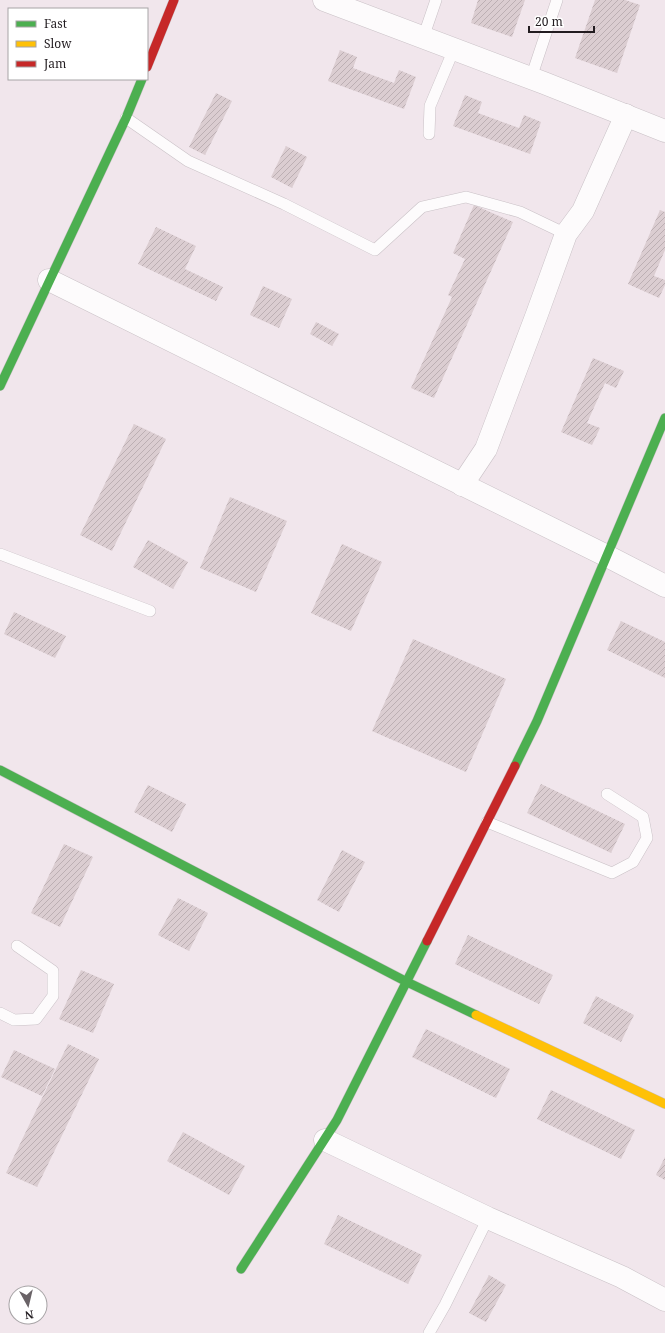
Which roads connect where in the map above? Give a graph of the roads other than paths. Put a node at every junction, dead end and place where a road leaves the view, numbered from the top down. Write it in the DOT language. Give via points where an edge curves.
graph roads {
  1 [pos="174,0"];
  2 [pos="324,0"];
  3 [pos="436,0"];
  4 [pos="557,0"];
  5 [pos="423,38"];
  6 [pos="454,49"];
  7 [pos="148,65"];
  8 [pos="531,78"];
  9 [pos="142,80"];
  10 [pos="626,116"];
  11 [pos="126,118"];
  12 [pos="665,131"];
  13 [pos="429,134"];
  14 [pos="566,234"];
  15 [pos="49,280"];
  16 [pos="0,386"];
  17 [pos="665,418"];
  18 [pos="462,485"];
  19 [pos="0,554"];
  20 [pos="607,556"];
  21 [pos="665,586"];
  22 [pos="150,612"];
  23 [pos="0,770"];
  24 [pos="607,794"];
  25 [pos="487,822"];
  26 [pos="17,946"];
  27 [pos="407,982"];
  28 [pos="0,1013"];
  29 [pos="665,1104"];
  30 [pos="325,1140"];
  31 [pos="488,1218"];
  32 [pos="241,1269"];
  33 [pos="665,1300"];
  34 [pos="429,1333"];
  1 -- 7 [label="street"];
  2 -- 5 [label="street"];
  3 -- 5 [label="lane"];
  4 -- 8 [label="lane"];
  5 -- 6 [label="street"];
  6 -- 8 [label="street"];
  6 -- 13 [label="lane" via="430,106"];
  8 -- 10 [label="street"];
  9 -- 11 [label="street"];
  10 -- 12 [label="street"];
  10 -- 14 [label="street" via="583,211"];
  11 -- 14 [label="lane" via="188,161 284,204 375,250 422,207 466,197 520,212"];
  11 -- 15 [label="street"];
  14 -- 18 [label="street" via="486,449"];
  15 -- 16 [label="street"];
  15 -- 18 [label="street"];
  17 -- 20 [label="street"];
  18 -- 20 [label="street"];
  19 -- 22 [label="lane"];
  20 -- 21 [label="street"];
  20 -- 25 [label="street" via="537,722"];
  23 -- 27 [label="street"];
  24 -- 25 [label="lane" via="643,817 647,838 633,862 612,873"];
  25 -- 27 [label="street"];
  26 -- 28 [label="lane" via="53,971 53,996 36,1019 14,1020"];
  27 -- 29 [label="street"];
  27 -- 30 [label="street"];
  30 -- 31 [label="street"];
  30 -- 32 [label="street"];
  31 -- 33 [label="street" via="622,1277"];
  31 -- 34 [label="lane"];
}
